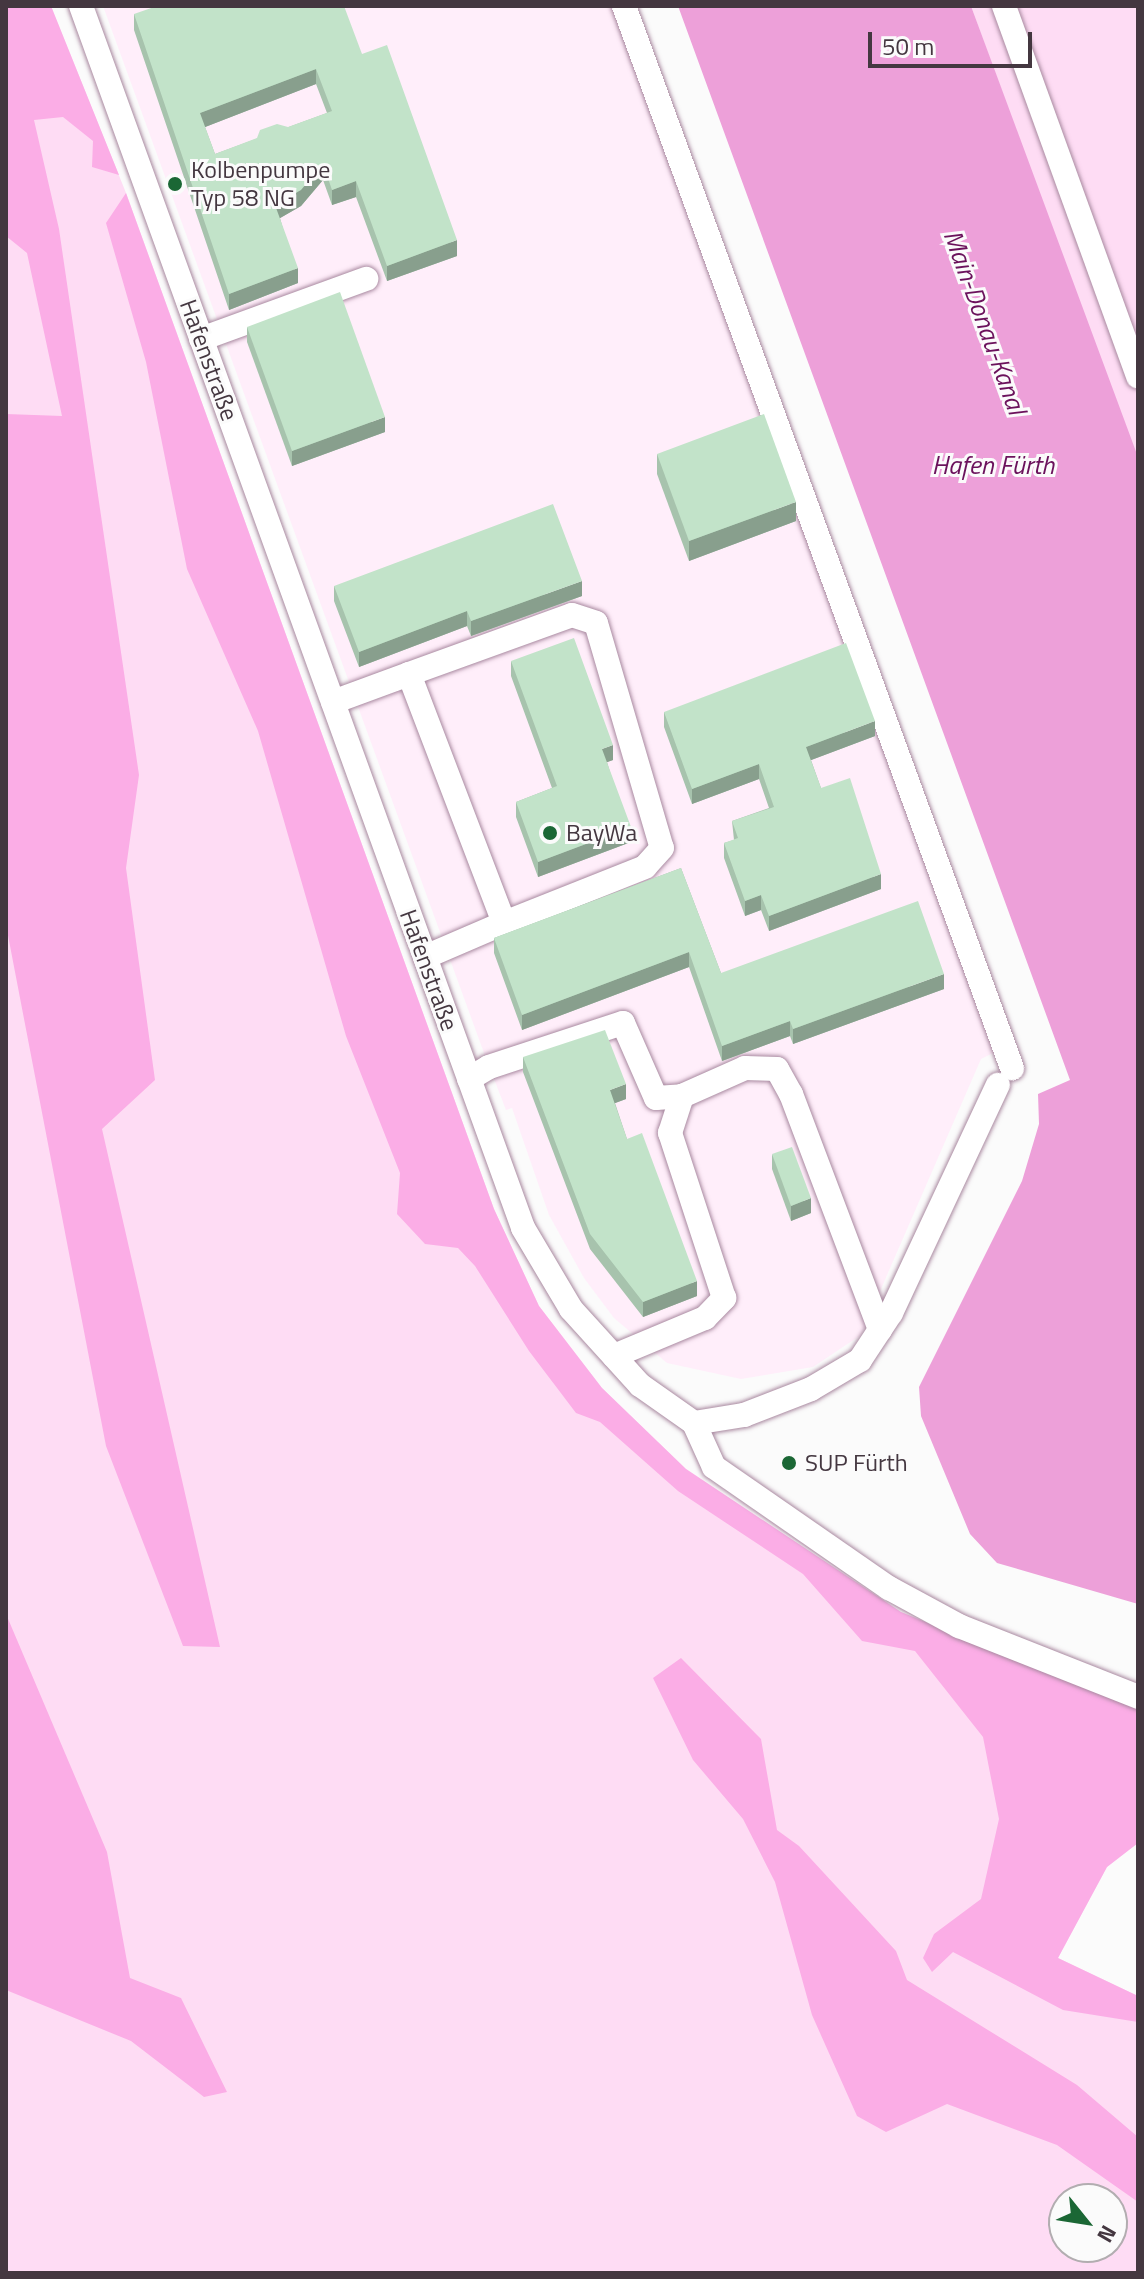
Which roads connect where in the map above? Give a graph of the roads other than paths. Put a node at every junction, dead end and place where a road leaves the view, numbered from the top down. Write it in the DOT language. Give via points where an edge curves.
graph roads {
  1 [pos="81,6"];
  2 [pos="624,6"];
  3 [pos="1004,6"];
  4 [pos="366,279"];
  5 [pos="201,339"];
  6 [pos="1138,376"];
  7 [pos="409,674"];
  8 [pos="333,702"];
  9 [pos="504,923"];
  10 [pos="425,957"];
  11 [pos="469,1079"];
  12 [pos="682,1096"];
  13 [pos="880,1330"];
  14 [pos="614,1356"];
  15 [pos="694,1423"];
  16 [pos="1138,1697"];
  1 -- 5 [label="street, Hafenstraße"];
  2 -- 13 [label="street" via="1005,1077"];
  3 -- 6 [label="street"];
  4 -- 5 [label="street"];
  5 -- 8 [label="street, Hafenstraße"];
  7 -- 8 [label="street"];
  7 -- 9 [label="street"];
  7 -- 9 [label="street" via="572,615 596,623 662,848 645,867"];
  8 -- 10 [label="street, Hafenstraße"];
  9 -- 10 [label="street"];
  10 -- 11 [label="street, Hafenstraße"];
  11 -- 12 [label="street" via="489,1067 623,1023 656,1098"];
  11 -- 14 [label="street, Hafenstraße" via="523,1228 571,1309"];
  12 -- 13 [label="street" via="745,1068 777,1069"];
  12 -- 14 [label="street" via="670,1133 724,1298 705,1318"];
  13 -- 15 [label="street" via="860,1360 811,1389 744,1415"];
  14 -- 15 [label="street, Hafenstraße" via="640,1385"];
  15 -- 16 [label="street" via="714,1467 889,1588 959,1626"];
}
